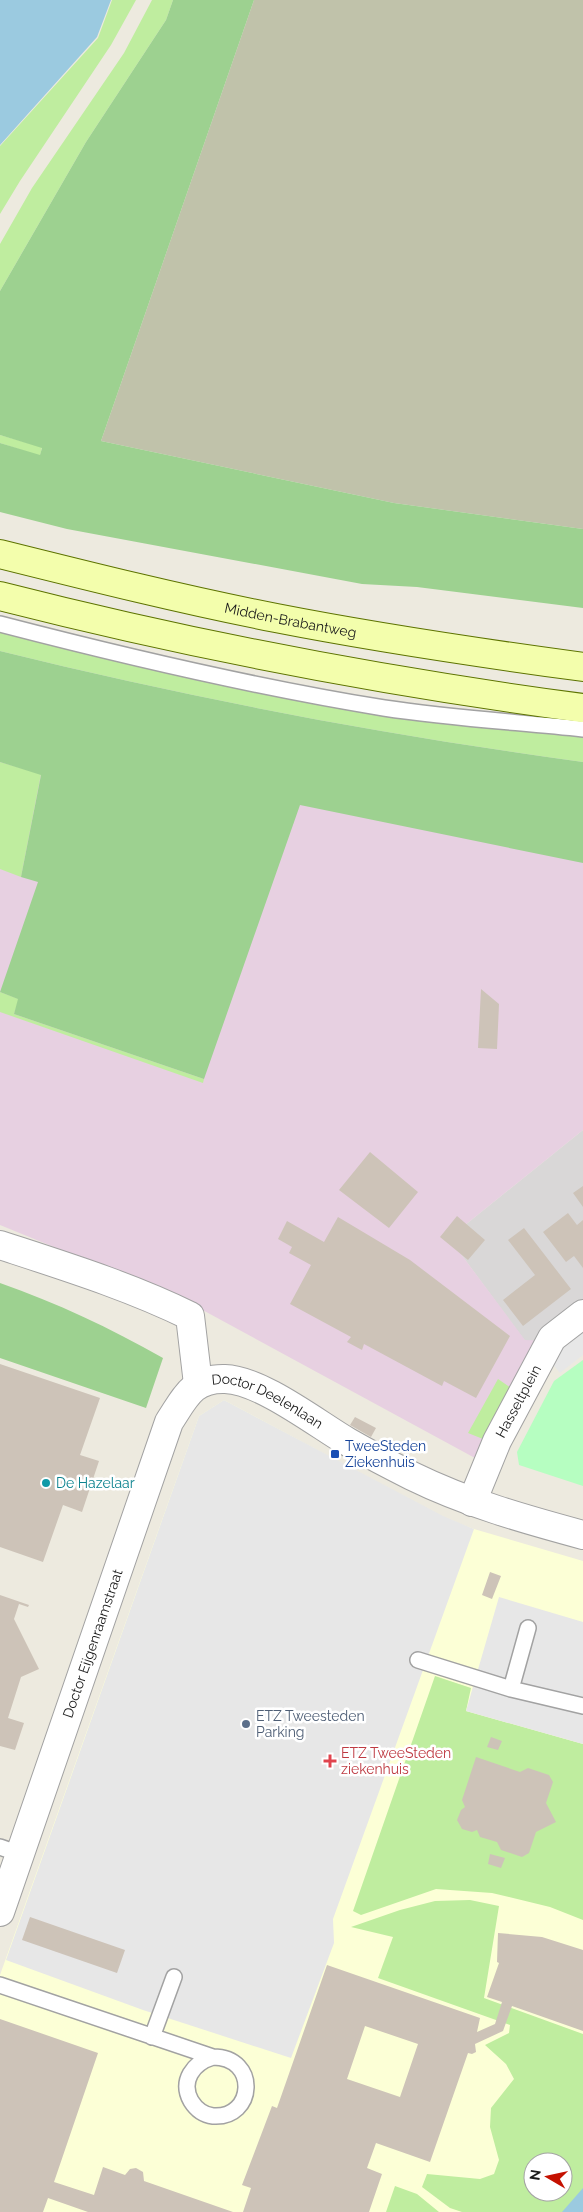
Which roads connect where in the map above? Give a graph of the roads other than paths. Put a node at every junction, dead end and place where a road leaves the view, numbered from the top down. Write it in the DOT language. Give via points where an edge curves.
graph roads {
  1 [pos="0,554"];
  2 [pos="0,596"];
  3 [pos="0,624"];
  4 [pos="583,667"];
  5 [pos="583,708"];
  6 [pos="583,729"];
  7 [pos="0,1245"];
  8 [pos="583,1314"];
  9 [pos="198,1384"];
  10 [pos="472,1502"];
  11 [pos="583,1535"];
  12 [pos="528,1628"];
  13 [pos="418,1660"];
  14 [pos="511,1689"];
  15 [pos="583,1706"];
  16 [pos="10,1851"];
  17 [pos="0,1912"];
  18 [pos="174,1977"];
  19 [pos="0,1985"];
  20 [pos="152,2037"];
  21 [pos="213,2057"];
  1 -- 4 [label="main road, Midden-Brabantweg" via="275,618 450,649"];
  2 -- 5 [label="main road" via="147,632 331,669 417,685"];
  3 -- 6 [label="lane" via="139,660 325,698 386,708"];
  7 -- 9 [label="street, Doctor Deelenlaan" via="112,1282 190,1316"];
  8 -- 10 [label="street, Hasseltplein" via="552,1338 497,1441"];
  9 -- 10 [label="street, Doctor Deelenlaan" via="224,1379 262,1389 357,1447"];
  9 -- 16 [label="street, Doctor Eijgenraamstraat" via="186,1394 170,1422"];
  10 -- 11 [label="street, Doctor Deelenlaan"];
  12 -- 14 [label="lane"];
  13 -- 14 [label="lane"];
  14 -- 15 [label="lane"];
  16 -- 17 [label="street, Doctor Eijgenraamstraat"];
  18 -- 20 [label="lane"];
  19 -- 20 [label="lane"];
  20 -- 21 [label="lane"];
}
